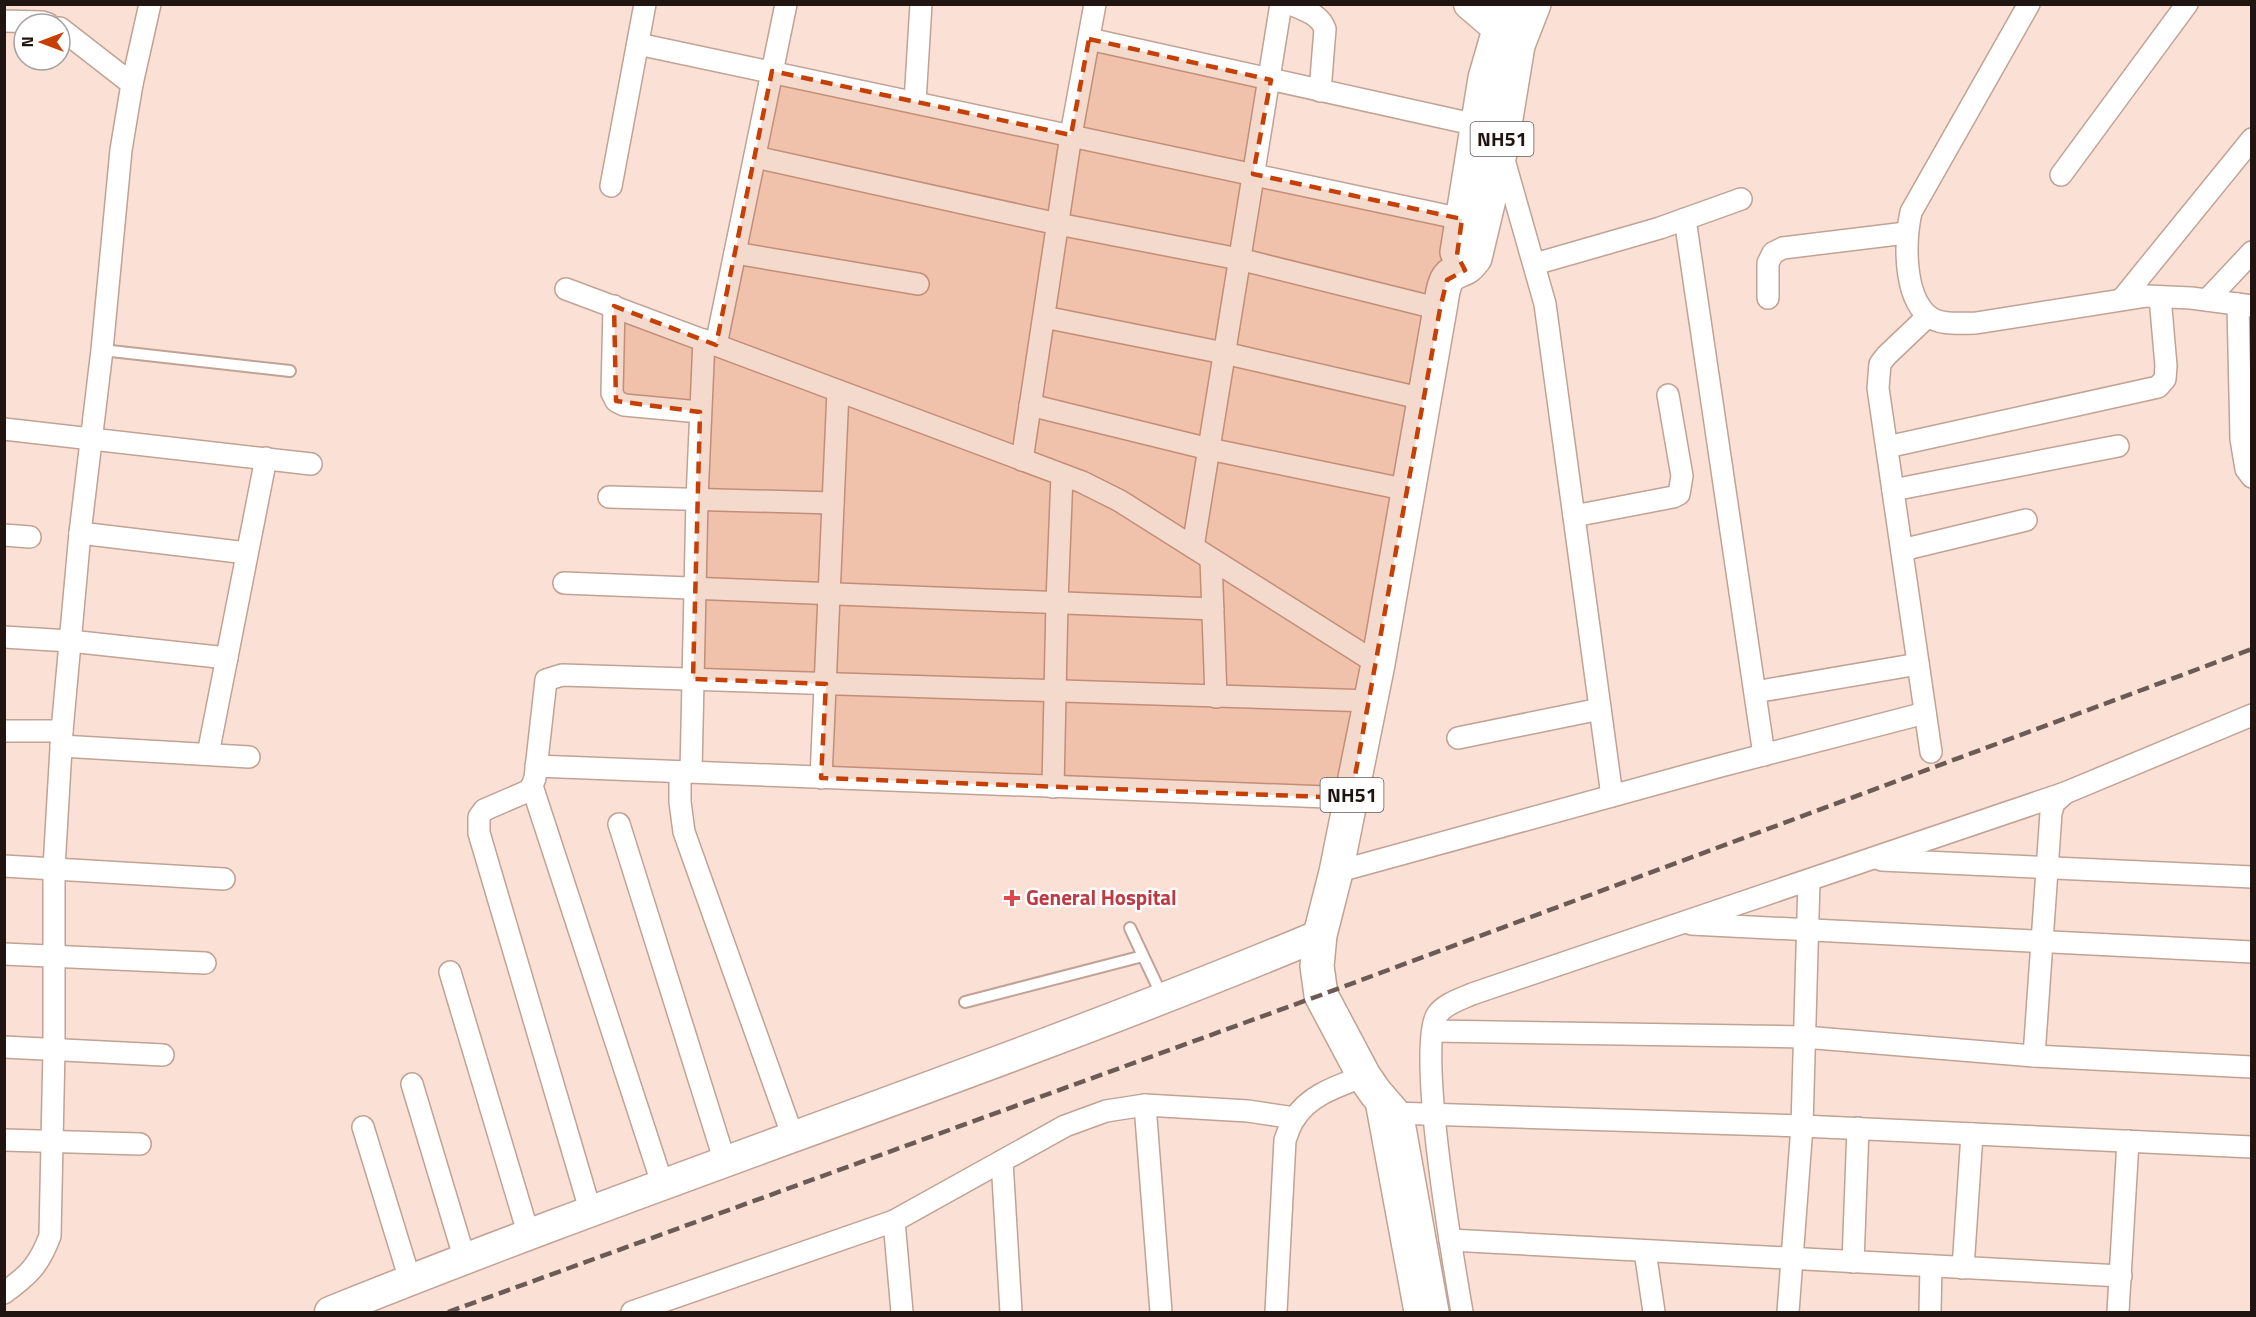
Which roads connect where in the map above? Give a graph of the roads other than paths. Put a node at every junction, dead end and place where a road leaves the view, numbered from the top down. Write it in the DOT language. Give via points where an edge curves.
graph roads {
  1 [pos="645,4"];
  2 [pos="786,4"];
  3 [pos="921,4"];
  4 [pos="1095,4"];
  5 [pos="1281,4"];
  6 [pos="1292,4"];
  7 [pos="1468,4"];
  8 [pos="1534,4"];
  9 [pos="2029,4"];
  10 [pos="2187,4"];
  11 [pos="148,6"];
  12 [pos="1509,27"];
  13 [pos="72,37"];
  14 [pos="1089,39"];
  15 [pos="638,44"];
  16 [pos="772,71"];
  17 [pos="1271,80"];
  18 [pos="132,84"];
  19 [pos="1320,90"];
  20 [pos="915,102"];
  21 [pos="1477,125"];
  22 [pos="1071,135"];
  23 [pos="2252,139"];
  24 [pos="1501,149"];
  25 [pos="755,156"];
  26 [pos="1253,174"];
  27 [pos="2061,175"];
  28 [pos="611,186"];
  29 [pos="1741,199"];
  30 [pos="1462,219"];
  31 [pos="1685,219"];
  32 [pos="1058,224"];
  33 [pos="1906,232"];
  34 [pos="2252,252"];
  35 [pos="735,253"];
  36 [pos="1239,259"];
  37 [pos="1535,264"];
  38 [pos="1465,270"];
  39 [pos="918,284"];
  40 [pos="566,288"];
  41 [pos="2160,297"];
  42 [pos="1768,298"];
  43 [pos="2122,299"];
  44 [pos="2207,300"];
  45 [pos="2245,305"];
  46 [pos="614,306"];
  47 [pos="1440,309"];
  48 [pos="1928,316"];
  49 [pos="1044,317"];
  50 [pos="710,342"];
  51 [pos="102,350"];
  52 [pos="1224,353"];
  53 [pos="290,371"];
  54 [pos="838,391"];
  55 [pos="1668,395"];
  56 [pos="1424,399"];
  57 [pos="1030,405"];
  58 [pos="700,412"];
  59 [pos="4,429"];
  60 [pos="91,437"];
  61 [pos="2118,446"];
  62 [pos="1887,447"];
  63 [pos="1209,449"];
  64 [pos="266,458"];
  65 [pos="1022,460"];
  66 [pos="311,464"];
  67 [pos="1062,475"];
  68 [pos="2252,477"];
  69 [pos="1408,490"];
  70 [pos="1893,490"];
  71 [pos="609,496"];
  72 [pos="697,499"];
  73 [pos="833,503"];
  74 [pos="1574,516"];
  75 [pos="2026,520"];
  76 [pos="80,533"];
  77 [pos="4,535"];
  78 [pos="30,537"];
  79 [pos="1193,547"];
  80 [pos="1902,550"];
  81 [pos="247,553"];
  82 [pos="1211,559"];
  83 [pos="564,583"];
  84 [pos="695,588"];
  85 [pos="830,593"];
  86 [pos="1057,602"];
  87 [pos="1213,609"];
  88 [pos="4,637"];
  89 [pos="70,641"];
  90 [pos="226,658"];
  91 [pos="1378,664"];
  92 [pos="1918,664"];
  93 [pos="693,679"];
  94 [pos="826,684"];
  95 [pos="1055,692"];
  96 [pos="1755,692"];
  97 [pos="1216,697"];
  98 [pos="1371,701"];
  99 [pos="1600,709"];
  100 [pos="1925,713"];
  101 [pos="2252,716"];
  102 [pos="4,731"];
  103 [pos="61,738"];
  104 [pos="1458,738"];
  105 [pos="1931,752"];
  106 [pos="208,754"];
  107 [pos="1764,755"];
  108 [pos="249,757"];
  109 [pos="686,772"];
  110 [pos="534,776"];
  111 [pos="821,778"];
  112 [pos="1053,788"];
  113 [pos="2065,793"];
  114 [pos="1612,796"];
  115 [pos="1351,798"];
  116 [pos="619,824"];
  117 [pos="1869,860"];
  118 [pos="4,866"];
  119 [pos="54,868"];
  120 [pos="2047,868"];
  121 [pos="1336,872"];
  122 [pos="2252,878"];
  123 [pos="224,879"];
  124 [pos="1809,880"];
  125 [pos="1679,924"];
  126 [pos="1130,928"];
  127 [pos="1807,929"];
  128 [pos="1320,935"];
  129 [pos="2042,941"];
  130 [pos="2252,952"];
  131 [pos="4,954"];
  132 [pos="54,956"];
  133 [pos="1143,956"];
  134 [pos="205,963"];
  135 [pos="450,972"];
  136 [pos="1163,999"];
  137 [pos="965,1002"];
  138 [pos="1433,1031"];
  139 [pos="1804,1037"];
  140 [pos="4,1047"];
  141 [pos="54,1049"];
  142 [pos="163,1055"];
  143 [pos="2034,1056"];
  144 [pos="2252,1067"];
  145 [pos="412,1084"];
  146 [pos="1377,1094"];
  147 [pos="1145,1105"];
  148 [pos="1434,1113"];
  149 [pos="1295,1118"];
  150 [pos="1802,1126"];
  151 [pos="363,1127"];
  152 [pos="1858,1128"];
  153 [pos="1972,1134"];
  154 [pos="793,1137"];
  155 [pos="4,1140"];
  156 [pos="2128,1141"];
  157 [pos="52,1142"];
  158 [pos="140,1144"];
  159 [pos="2252,1147"];
  160 [pos="1002,1161"];
  161 [pos="725,1162"];
  162 [pos="663,1186"];
  163 [pos="591,1212"];
  164 [pos="894,1221"];
  165 [pos="528,1236"];
  166 [pos="1450,1240"];
  167 [pos="1645,1251"];
  168 [pos="1792,1259"];
  169 [pos="465,1260"];
  170 [pos="1853,1262"];
  171 [pos="1931,1266"];
  172 [pos="1963,1268"];
  173 [pos="2121,1276"];
  174 [pos="410,1280"];
  175 [pos="4,1293"];
  176 [pos="330,1312"];
  177 [pos="632,1312"];
  178 [pos="902,1312"];
  179 [pos="1011,1312"];
  180 [pos="1161,1312"];
  181 [pos="1276,1312"];
  182 [pos="1415,1312"];
  183 [pos="1432,1312"];
  184 [pos="1462,1312"];
  185 [pos="1654,1312"];
  186 [pos="1788,1312"];
  187 [pos="1930,1312"];
  188 [pos="2118,1312"];
  1 -- 15 [label="street"];
  2 -- 16 [label="street"];
  3 -- 20 [label="street"];
  4 -- 14 [label="street"];
  5 -- 17 [label="street"];
  6 -- 19 [label="street" via="1316,15 1325,29"];
  7 -- 12 [label="main road"];
  8 -- 12 [label="highway, NH51"];
  9 -- 33 [label="street" via="1911,212"];
  10 -- 27 [label="street"];
  11 -- 18 [label="street"];
  12 -- 21 [label="highway, NH51" via="1485,78"];
  12 -- 24 [label="highway, NH51"];
  13 -- 18 [label="street"];
  14 -- 17 [label="street"];
  14 -- 22 [label="street"];
  15 -- 16 [label="street"];
  15 -- 28 [label="street"];
  16 -- 20 [label="street"];
  16 -- 25 [label="street"];
  17 -- 19 [label="street"];
  17 -- 26 [label="street"];
  18 -- 51 [label="street" via="121,150"];
  19 -- 21 [label="street"];
  20 -- 22 [label="street"];
  21 -- 30 [label="highway, NH51"];
  22 -- 26 [label="street"];
  22 -- 32 [label="street"];
  23 -- 43 [label="street"];
  24 -- 37 [label="street"];
  24 -- 38 [label="highway, NH51" via="1475,258"];
  25 -- 32 [label="street"];
  25 -- 35 [label="street"];
  26 -- 30 [label="street"];
  26 -- 36 [label="street"];
  29 -- 31 [label="street"];
  30 -- 38 [label="highway, NH51" via="1457,255"];
  31 -- 37 [label="street"];
  31 -- 96 [label="street"];
  32 -- 36 [label="street"];
  32 -- 49 [label="street"];
  33 -- 42 [label="street" via="1783,248 1773,253 1768,263"];
  33 -- 48 [label="street" via="1911,284"];
  34 -- 44 [label="street"];
  35 -- 39 [label="street"];
  35 -- 50 [label="street"];
  36 -- 47 [label="street"];
  36 -- 52 [label="street"];
  37 -- 74 [label="street" via="1545,304"];
  38 -- 47 [label="highway, NH51" via="1451,274 1447,280"];
  40 -- 46 [label="street"];
  41 -- 43 [label="street"];
  41 -- 44 [label="street"];
  41 -- 62 [label="street" via="2166,366 2165,379 2158,387"];
  43 -- 48 [label="street" via="1976,323 1949,323"];
  44 -- 45 [label="street"];
  45 -- 68 [label="street" via="2241,439 2246,469"];
  46 -- 50 [label="street"];
  46 -- 58 [label="street" via="612,393 616,401"];
  47 -- 56 [label="highway, NH51"];
  48 -- 62 [label="street" via="1880,364 1878,388"];
  49 -- 52 [label="street"];
  49 -- 57 [label="street"];
  50 -- 54 [label="street"];
  50 -- 58 [label="street"];
  51 -- 53 [label="lane"];
  51 -- 60 [label="street"];
  52 -- 56 [label="street"];
  52 -- 63 [label="street"];
  54 -- 65 [label="street"];
  54 -- 73 [label="street"];
  55 -- 74 [label="street" via="1682,476 1679,494"];
  56 -- 69 [label="highway, NH51"];
  57 -- 63 [label="street"];
  57 -- 65 [label="street"];
  58 -- 72 [label="street"];
  59 -- 60 [label="street"];
  60 -- 64 [label="street"];
  60 -- 76 [label="street"];
  61 -- 70 [label="street"];
  62 -- 70 [label="street"];
  63 -- 69 [label="street"];
  63 -- 79 [label="street"];
  64 -- 66 [label="street"];
  64 -- 81 [label="street"];
  65 -- 67 [label="street"];
  67 -- 79 [label="street" via="1120,501"];
  67 -- 86 [label="street"];
  69 -- 91 [label="highway, NH51"];
  70 -- 80 [label="street"];
  71 -- 72 [label="street"];
  72 -- 73 [label="street"];
  72 -- 84 [label="street"];
  73 -- 85 [label="street"];
  74 -- 99 [label="street"];
  75 -- 80 [label="street"];
  76 -- 81 [label="street"];
  76 -- 89 [label="street"];
  77 -- 78 [label="street"];
  79 -- 82 [label="street"];
  80 -- 92 [label="street"];
  81 -- 90 [label="street"];
  82 -- 87 [label="street"];
  82 -- 91 [label="street"];
  83 -- 84 [label="street"];
  84 -- 85 [label="street"];
  84 -- 93 [label="street"];
  85 -- 86 [label="street"];
  85 -- 94 [label="street"];
  86 -- 87 [label="street"];
  86 -- 95 [label="street"];
  87 -- 97 [label="street"];
  88 -- 89 [label="street"];
  89 -- 90 [label="street"];
  89 -- 103 [label="street"];
  90 -- 106 [label="street"];
  91 -- 98 [label="highway, NH51"];
  92 -- 96 [label="street"];
  92 -- 100 [label="street"];
  93 -- 94 [label="street"];
  93 -- 109 [label="street"];
  93 -- 110 [label="street" via="562,675 546,680"];
  94 -- 95 [label="street"];
  94 -- 111 [label="street"];
  95 -- 97 [label="street"];
  95 -- 112 [label="street"];
  96 -- 107 [label="street"];
  97 -- 98 [label="street"];
  98 -- 115 [label="highway, NH51"];
  99 -- 104 [label="street"];
  99 -- 114 [label="street"];
  100 -- 105 [label="street"];
  100 -- 107 [label="street"];
  101 -- 113 [label="street"];
  102 -- 103 [label="street"];
  103 -- 106 [label="street"];
  103 -- 119 [label="street"];
  106 -- 108 [label="street"];
  107 -- 114 [label="street"];
  109 -- 110 [label="street"];
  109 -- 111 [label="street"];
  109 -- 154 [label="street" via="680,802 684,832"];
  110 -- 162 [label="street"];
  110 -- 163 [label="street" via="528,791 484,810 479,816 479,833"];
  111 -- 112 [label="street"];
  112 -- 115 [label="street"];
  113 -- 117 [label="street"];
  113 -- 120 [label="street" via="2054,803 2051,813"];
  114 -- 121 [label="street"];
  115 -- 121 [label="highway, NH51"];
  116 -- 161 [label="street"];
  117 -- 120 [label="street"];
  117 -- 124 [label="street"];
  118 -- 119 [label="street"];
  119 -- 123 [label="street"];
  119 -- 132 [label="street"];
  120 -- 122 [label="street"];
  120 -- 129 [label="street"];
  121 -- 128 [label="highway, NH51"];
  124 -- 125 [label="street"];
  124 -- 127 [label="street"];
  125 -- 127 [label="street"];
  125 -- 138 [label="street" via="1472,994 1436,1016"];
  126 -- 133 [label="lane"];
  127 -- 129 [label="street"];
  127 -- 139 [label="street"];
  128 -- 136 [label="main road"];
  128 -- 146 [label="highway, NH51" via="1317,966 1321,994"];
  129 -- 130 [label="street"];
  129 -- 143 [label="street"];
  131 -- 132 [label="street"];
  132 -- 134 [label="street"];
  132 -- 141 [label="street"];
  133 -- 136 [label="lane"];
  133 -- 137 [label="lane"];
  135 -- 165 [label="street"];
  136 -- 154 [label="main road"];
  138 -- 139 [label="street"];
  138 -- 148 [label="street"];
  139 -- 143 [label="street"];
  139 -- 150 [label="street"];
  140 -- 141 [label="street"];
  141 -- 142 [label="street"];
  141 -- 157 [label="street"];
  143 -- 144 [label="street"];
  145 -- 169 [label="street"];
  146 -- 148 [label="street"];
  146 -- 149 [label="street" via="1325,1091"];
  146 -- 182 [label="street"];
  146 -- 183 [label="highway, NH51" via="1399,1128"];
  147 -- 149 [label="street"];
  147 -- 160 [label="street" via="1106,1111 1065,1126"];
  147 -- 180 [label="street"];
  148 -- 150 [label="street"];
  148 -- 166 [label="street"];
  149 -- 181 [label="street" via="1285,1140"];
  150 -- 152 [label="street"];
  150 -- 168 [label="street"];
  151 -- 174 [label="street"];
  152 -- 153 [label="street"];
  152 -- 170 [label="street"];
  153 -- 156 [label="street"];
  153 -- 172 [label="street"];
  154 -- 161 [label="main road"];
  155 -- 157 [label="street"];
  156 -- 159 [label="street"];
  156 -- 173 [label="street"];
  157 -- 158 [label="street"];
  157 -- 175 [label="street" via="50,1236 30,1274"];
  160 -- 164 [label="street"];
  160 -- 179 [label="street"];
  161 -- 162 [label="main road"];
  162 -- 163 [label="main road"];
  163 -- 165 [label="main road"];
  164 -- 177 [label="street"];
  164 -- 178 [label="street"];
  165 -- 169 [label="main road"];
  166 -- 167 [label="street"];
  166 -- 184 [label="street"];
  167 -- 168 [label="street"];
  167 -- 185 [label="street"];
  168 -- 170 [label="street"];
  168 -- 186 [label="street"];
  169 -- 174 [label="main road"];
  170 -- 171 [label="street"];
  171 -- 172 [label="street"];
  171 -- 187 [label="street"];
  172 -- 173 [label="street"];
  173 -- 188 [label="street"];
  174 -- 176 [label="main road"];
}
